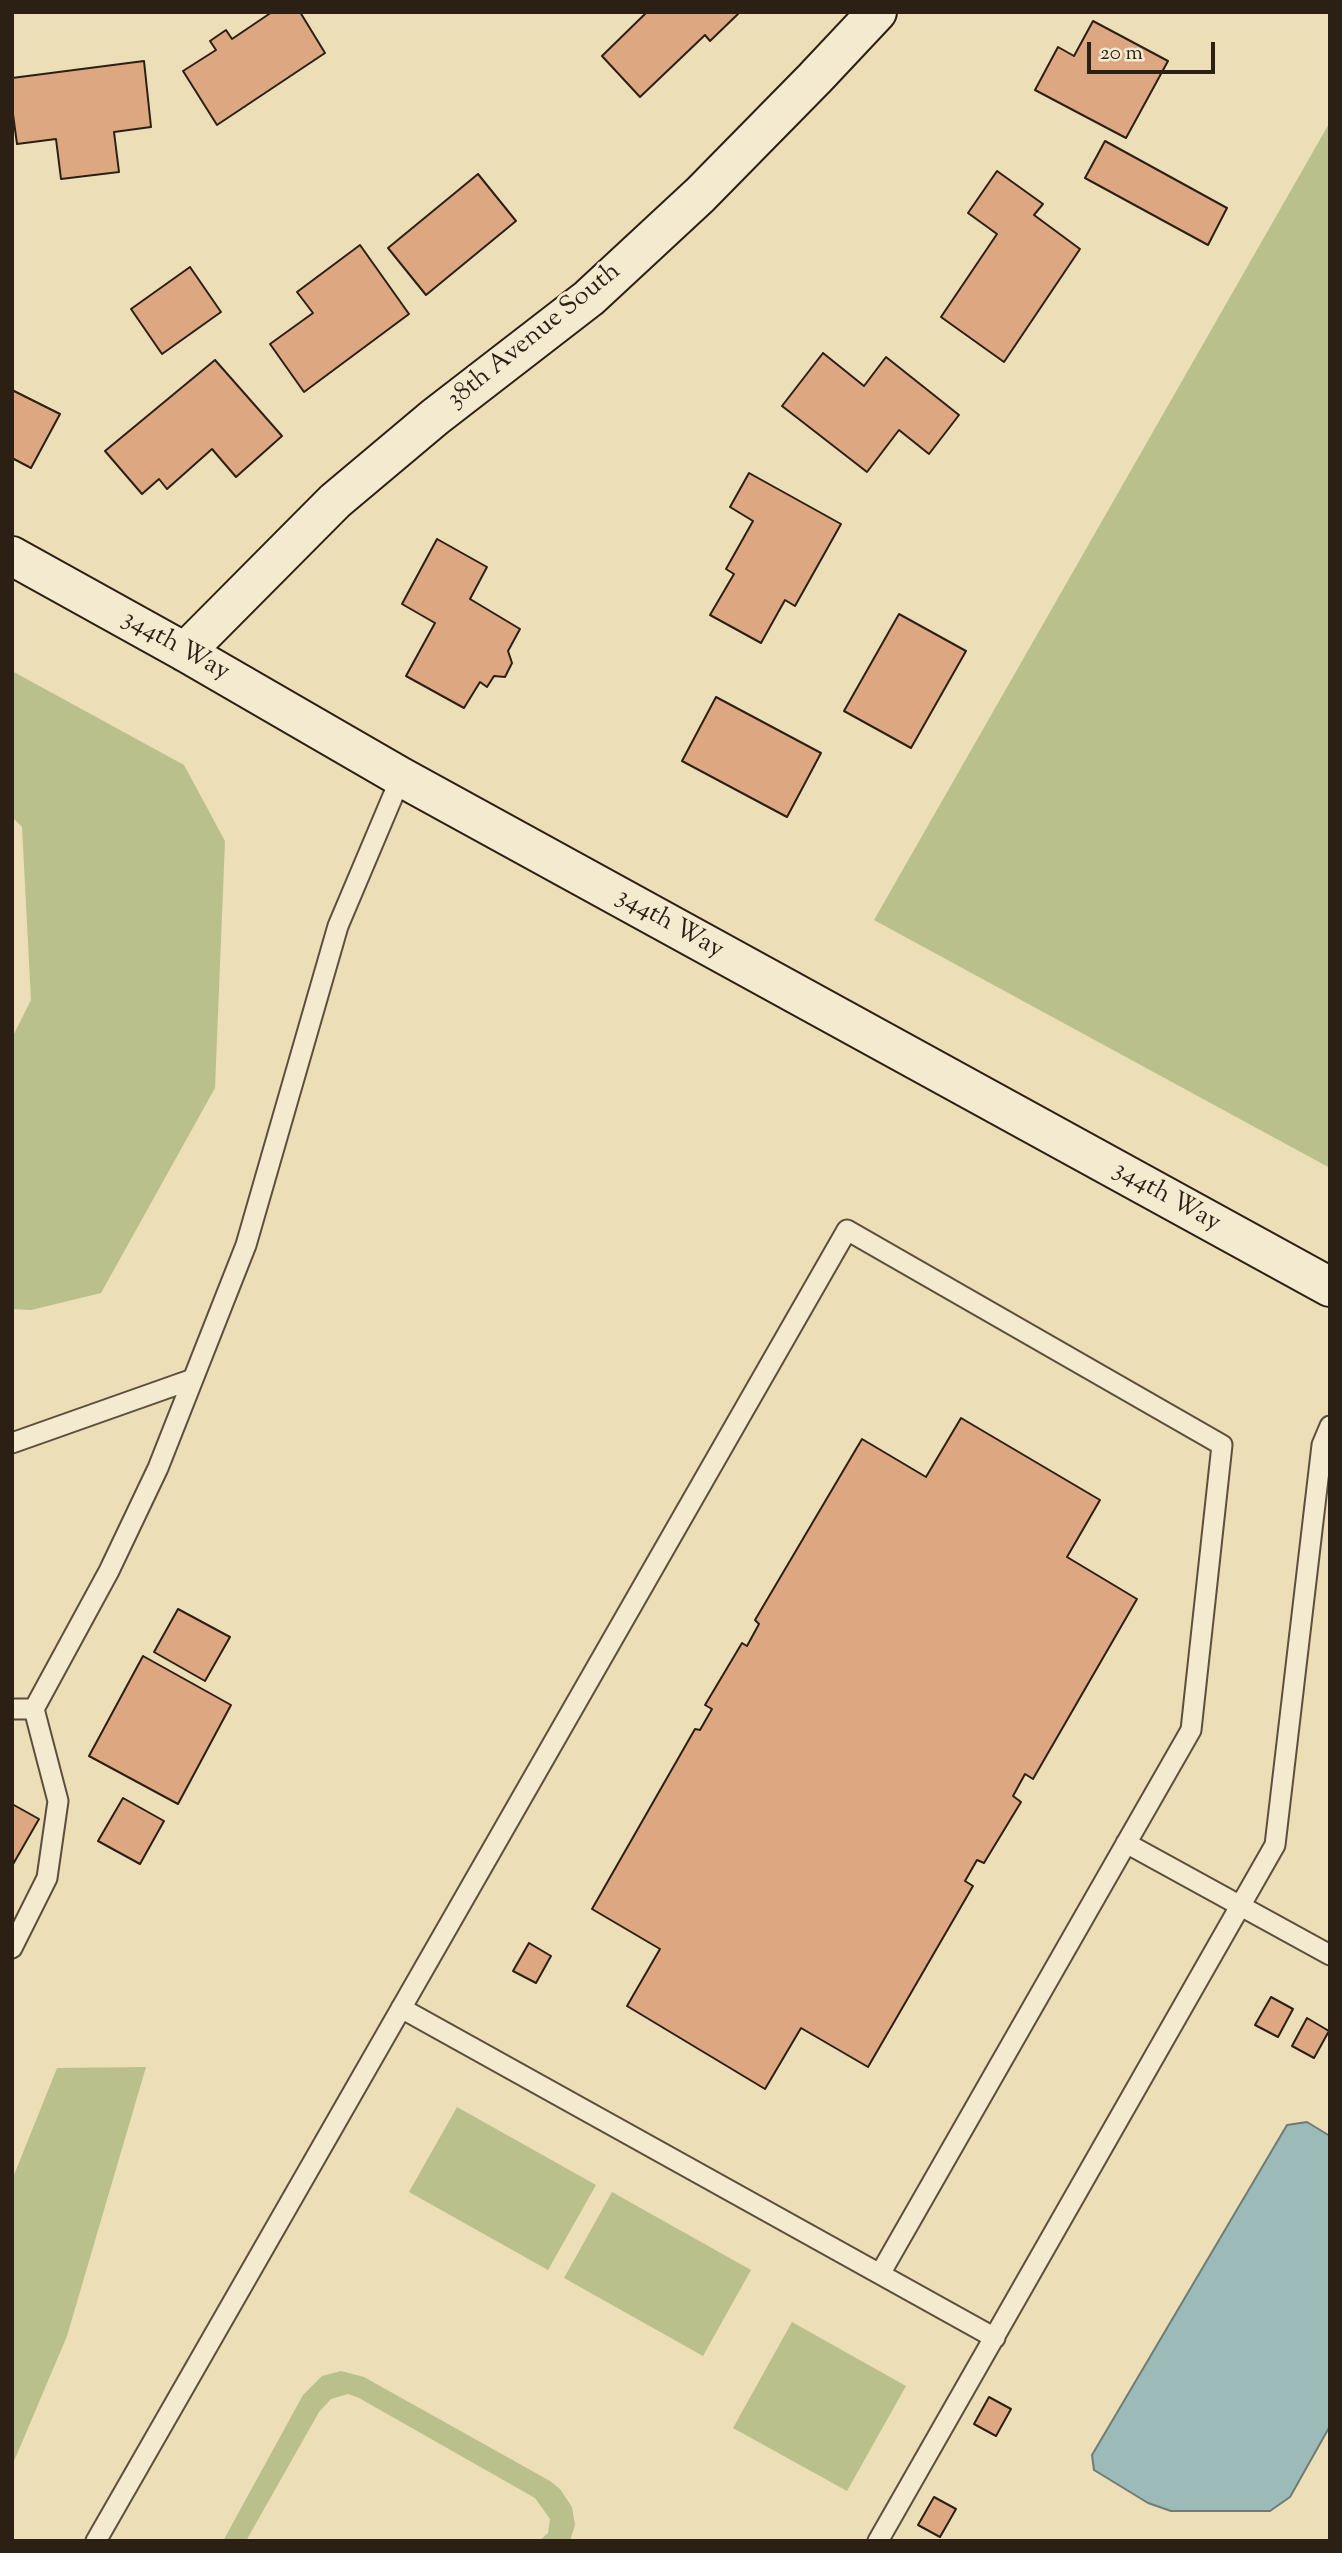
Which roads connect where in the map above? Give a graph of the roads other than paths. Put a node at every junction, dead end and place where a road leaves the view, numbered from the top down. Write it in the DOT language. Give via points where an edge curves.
graph roads {
  1 [pos="877,12"];
  2 [pos="12,556"];
  3 [pos="185,652"];
  4 [pos="401,777"];
  5 [pos="1330,1287"];
  6 [pos="193,1378"];
  7 [pos="1330,1426"];
  8 [pos="12,1443"];
  9 [pos="12,1709"];
  10 [pos="34,1709"];
  11 [pos="1126,1843"];
  12 [pos="1240,1906"];
  13 [pos="12,1948"];
  14 [pos="1330,1955"];
  15 [pos="401,2008"];
  16 [pos="880,2274"];
  17 [pos="995,2338"];
  18 [pos="96,2541"];
  19 [pos="878,2541"];
  1 -- 3 [label="street, 38th Avenue South" via="700,195 589,298 335,501"];
  2 -- 3 [label="street, 344th Way"];
  3 -- 4 [label="street, 344th Way"];
  4 -- 5 [label="street, 344th Way"];
  4 -- 6 [label="lane" via="338,926 246,1245"];
  6 -- 8 [label="lane"];
  6 -- 10 [label="lane" via="158,1468 114,1560"];
  7 -- 12 [label="lane" via="1322,1445 1275,1845"];
  9 -- 10 [label="lane"];
  10 -- 13 [label="lane" via="58,1801 47,1878"];
  11 -- 12 [label="lane"];
  11 -- 15 [label="lane" via="1191,1730 1222,1445 847,1230"];
  11 -- 16 [label="lane"];
  12 -- 14 [label="lane"];
  12 -- 17 [label="lane"];
  15 -- 16 [label="lane"];
  15 -- 18 [label="lane"];
  16 -- 17 [label="lane"];
  17 -- 19 [label="lane"];
}
